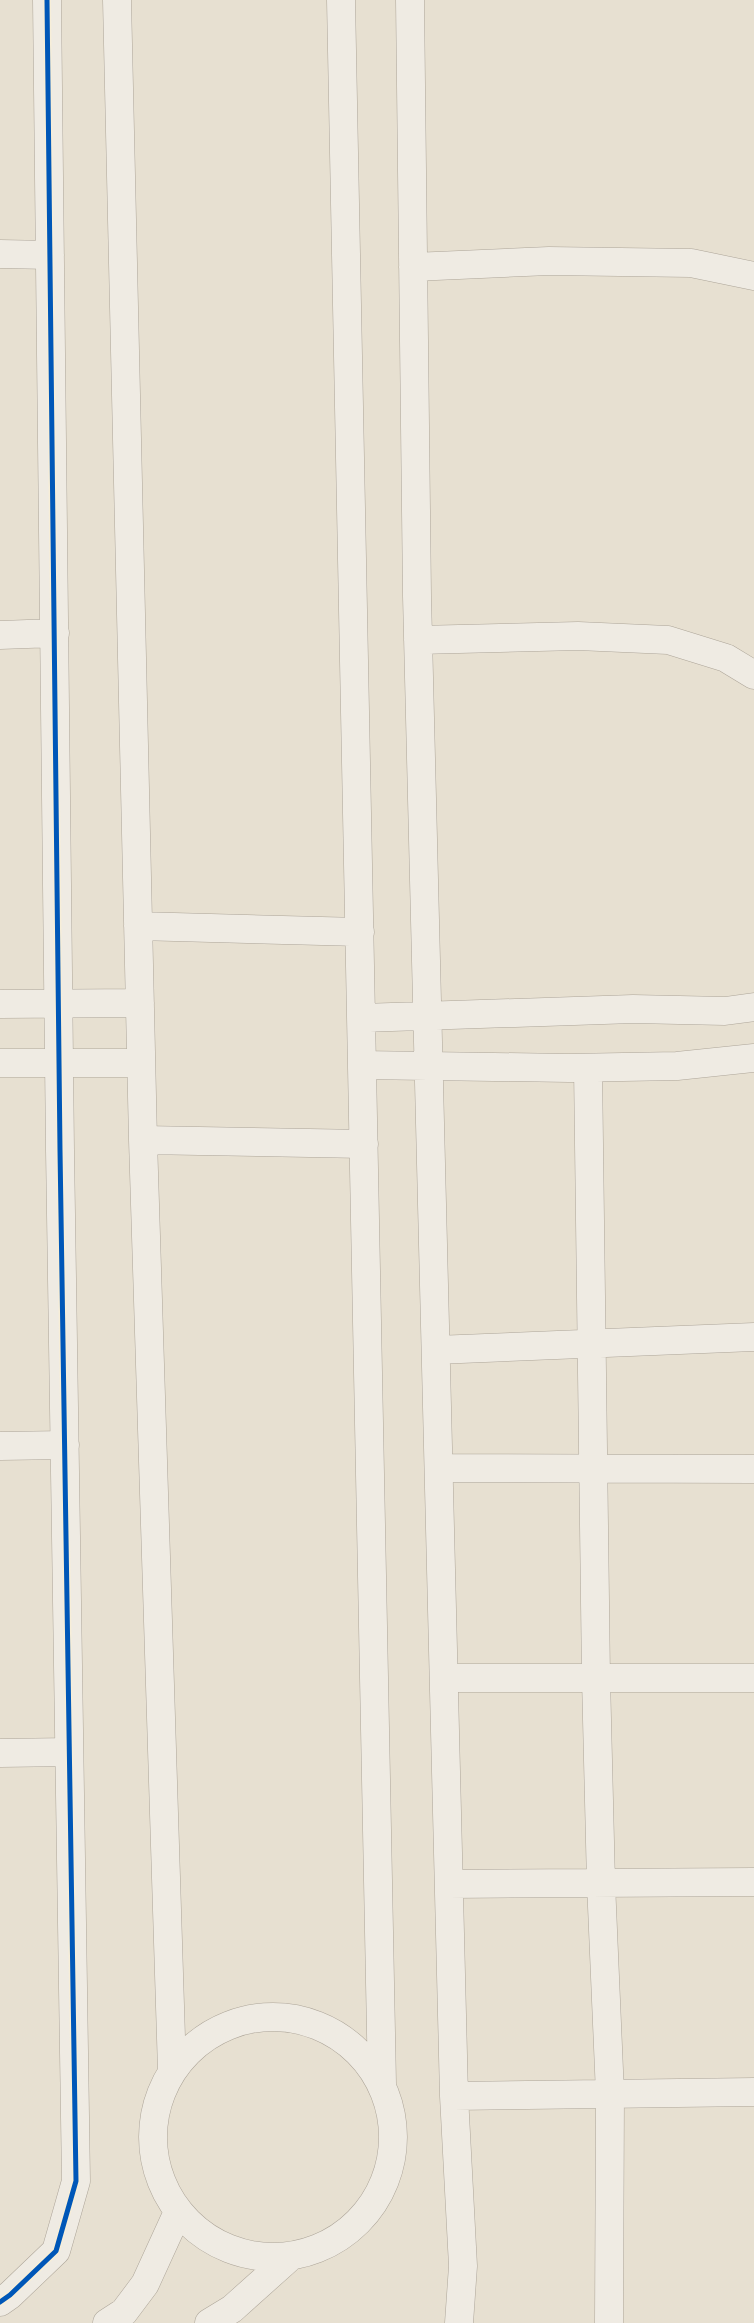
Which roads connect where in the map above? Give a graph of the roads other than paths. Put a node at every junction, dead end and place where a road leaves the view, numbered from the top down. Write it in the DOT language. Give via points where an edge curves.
graph roads {
  1 [pos="47,0"];
  2 [pos="117,0"];
  3 [pos="341,0"];
  4 [pos="410,0"];
  5 [pos="0,254"];
  6 [pos="50,255"];
  7 [pos="414,267"];
  8 [pos="754,276"];
  9 [pos="55,634"];
  10 [pos="0,635"];
  11 [pos="418,640"];
  12 [pos="754,675"];
  13 [pos="138,926"];
  14 [pos="360,932"];
  15 [pos="59,1003"];
  16 [pos="140,1003"];
  17 [pos="0,1004"];
  18 [pos="754,1008"];
  19 [pos="427,1017"];
  20 [pos="362,1018"];
  21 [pos="754,1058"];
  22 [pos="0,1063"];
  23 [pos="141,1063"];
  24 [pos="59,1065"];
  25 [pos="362,1065"];
  26 [pos="429,1065"];
  27 [pos="588,1068"];
  28 [pos="143,1140"];
  29 [pos="364,1144"];
  30 [pos="754,1337"];
  31 [pos="593,1343"];
  32 [pos="436,1350"];
  33 [pos="65,1444"];
  34 [pos="0,1446"];
  35 [pos="439,1468"];
  36 [pos="595,1469"];
  37 [pos="754,1469"];
  38 [pos="444,1678"];
  39 [pos="596,1678"];
  40 [pos="754,1678"];
  41 [pos="69,1752"];
  42 [pos="0,1753"];
  43 [pos="754,1882"];
  44 [pos="601,1883"];
  45 [pos="449,1884"];
  46 [pos="172,2070"];
  47 [pos="382,2084"];
  48 [pos="754,2092"];
  49 [pos="610,2094"];
  50 [pos="454,2096"];
  51 [pos="177,2214"];
  52 [pos="290,2257"];
  53 [pos="0,2302"];
  54 [pos="107,2323"];
  55 [pos="209,2323"];
  56 [pos="459,2323"];
  57 [pos="609,2323"];
  1 -- 6 [label="street"];
  2 -- 13 [label="street"];
  3 -- 14 [label="street"];
  4 -- 7 [label="street"];
  5 -- 6 [label="street"];
  6 -- 9 [label="street"];
  7 -- 8 [label="street" via="549,262 681,263"];
  7 -- 11 [label="street"];
  9 -- 10 [label="street"];
  9 -- 15 [label="street"];
  11 -- 12 [label="street" via="578,636 668,640 726,658"];
  11 -- 19 [label="street"];
  13 -- 14 [label="street"];
  13 -- 16 [label="street"];
  14 -- 20 [label="street"];
  15 -- 16 [label="street"];
  15 -- 17 [label="street"];
  15 -- 24 [label="street"];
  16 -- 23 [label="street"];
  18 -- 19 [label="street"];
  19 -- 20 [label="street"];
  19 -- 26 [label="street"];
  20 -- 25 [label="street"];
  21 -- 27 [label="street" via="677,1066"];
  22 -- 24 [label="street"];
  23 -- 24 [label="street"];
  23 -- 28 [label="street"];
  24 -- 33 [label="street"];
  25 -- 26 [label="street"];
  25 -- 29 [label="street"];
  26 -- 27 [label="street"];
  26 -- 32 [label="street"];
  27 -- 31 [label="street"];
  28 -- 29 [label="street"];
  28 -- 46 [label="street"];
  29 -- 47 [label="street"];
  30 -- 31 [label="street"];
  31 -- 32 [label="street"];
  31 -- 36 [label="street"];
  32 -- 35 [label="street"];
  33 -- 34 [label="street"];
  33 -- 41 [label="street"];
  35 -- 36 [label="street"];
  35 -- 38 [label="street"];
  36 -- 37 [label="street"];
  36 -- 39 [label="street"];
  38 -- 39 [label="street"];
  38 -- 45 [label="street"];
  39 -- 40 [label="street"];
  39 -- 44 [label="street"];
  41 -- 42 [label="street"];
  41 -- 53 [label="street" via="76,2181 56,2251"];
  43 -- 44 [label="street"];
  44 -- 45 [label="street"];
  44 -- 49 [label="street"];
  45 -- 50 [label="street"];
  46 -- 47 [label="street" via="200,2040 238,2021 280,2016 322,2026 357,2049"];
  46 -- 51 [label="street" via="155,2110 154,2154 163,2191"];
  47 -- 52 [label="street" via="393,2120 393,2158 380,2194 358,2224 326,2246"];
  48 -- 49 [label="street"];
  49 -- 50 [label="street"];
  49 -- 57 [label="street"];
  50 -- 56 [label="street" via="463,2266"];
  51 -- 52 [label="street" via="199,2232 242,2254"];
  51 -- 54 [label="street" via="145,2284 124,2312"];
  52 -- 55 [label="street" via="232,2309"];
}
